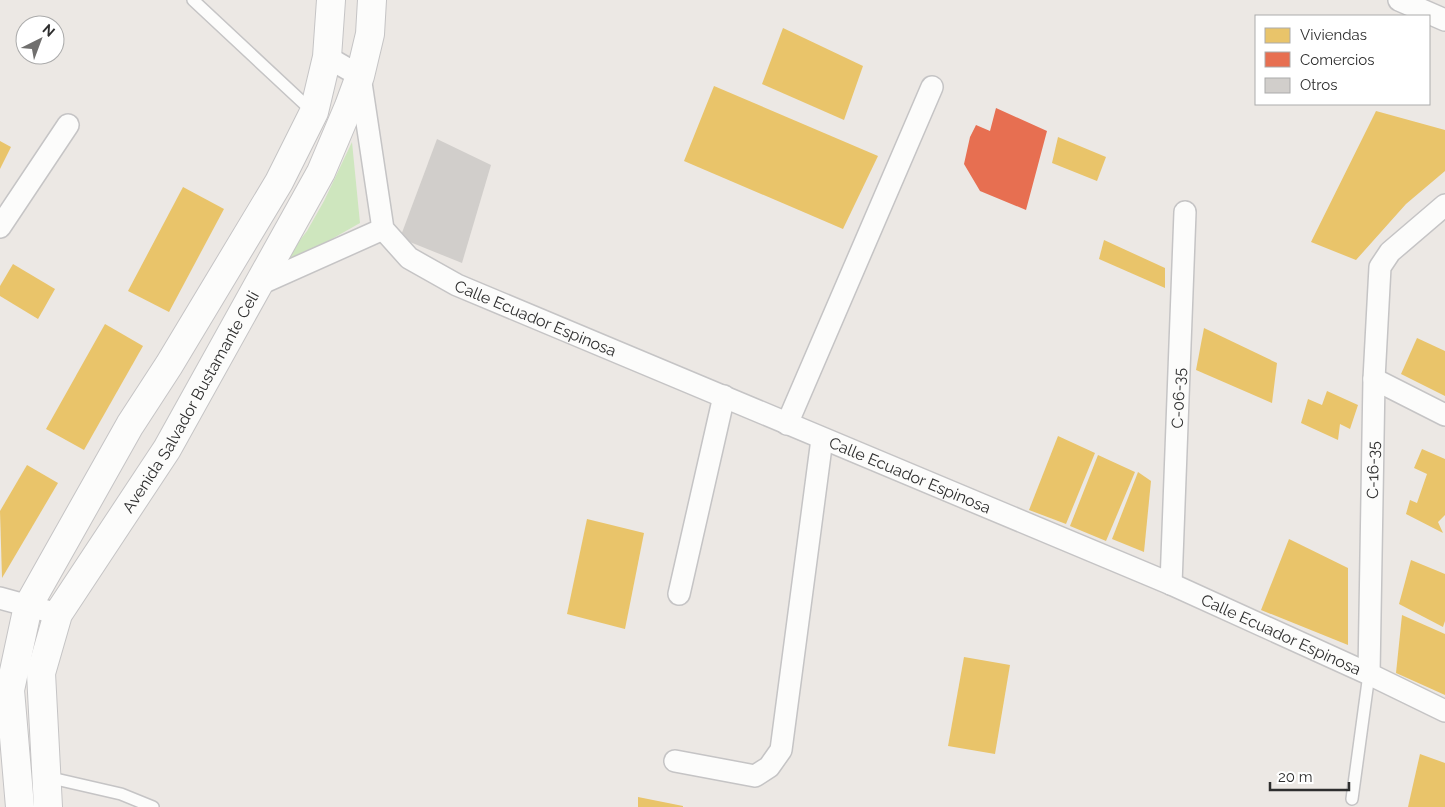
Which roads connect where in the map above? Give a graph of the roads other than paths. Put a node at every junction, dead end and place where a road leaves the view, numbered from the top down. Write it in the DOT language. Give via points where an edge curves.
graph roads {
  1 [pos="193,0"];
  2 [pos="331,0"];
  3 [pos="372,0"];
  4 [pos="1399,0"];
  5 [pos="1445,20"];
  6 [pos="328,57"];
  7 [pos="360,76"];
  8 [pos="932,87"];
  9 [pos="314,112"];
  10 [pos="68,125"];
  11 [pos="1445,204"];
  12 [pos="1185,212"];
  13 [pos="0,227"];
  14 [pos="383,229"];
  15 [pos="260,284"];
  16 [pos="1374,379"];
  17 [pos="724,396"];
  18 [pos="1445,415"];
  19 [pos="787,424"];
  20 [pos="130,425"];
  21 [pos="822,438"];
  22 [pos="166,449"];
  23 [pos="1171,584"];
  24 [pos="679,594"];
  25 [pos="0,598"];
  26 [pos="28,606"];
  27 [pos="58,614"];
  28 [pos="1369,674"];
  29 [pos="1445,711"];
  30 [pos="675,761"];
  31 [pos="47,778"];
  32 [pos="1352,799"];
  33 [pos="20,807"];
  34 [pos="48,807"];
  35 [pos="153,807"];
  1 -- 9 [label="lane"];
  2 -- 6 [label="main road"];
  3 -- 7 [label="main road, Avenida Salvador Bustamante Celi" via="370,34"];
  4 -- 5 [label="street"];
  6 -- 7 [label="street"];
  6 -- 9 [label="main road"];
  7 -- 14 [label="street"];
  7 -- 15 [label="main road, Avenida Salvador Bustamante Celi" via="321,172"];
  8 -- 19 [label="street"];
  9 -- 20 [label="main road" via="274,190"];
  10 -- 13 [label="street"];
  11 -- 16 [label="street, C-16-35" via="1390,252 1380,267"];
  12 -- 23 [label="street, C-06-35"];
  14 -- 15 [label="street"];
  14 -- 17 [label="street, Calle Ecuador Espinosa" via="409,258 457,285"];
  15 -- 22 [label="main road, Avenida Salvador Bustamante Celi"];
  16 -- 18 [label="street"];
  16 -- 28 [label="street, C-16-35"];
  17 -- 19 [label="street, Calle Ecuador Espinosa"];
  17 -- 24 [label="street"];
  19 -- 21 [label="street, Calle Ecuador Espinosa"];
  20 -- 22 [label="main road"];
  20 -- 26 [label="main road"];
  21 -- 23 [label="street, Calle Ecuador Espinosa"];
  21 -- 30 [label="street" via="782,750 769,767 755,776"];
  22 -- 27 [label="main road, Avenida Salvador Bustamante Celi"];
  23 -- 28 [label="street, Calle Ecuador Espinosa"];
  25 -- 26 [label="street"];
  26 -- 27 [label="street"];
  26 -- 33 [label="main road" via="10,690"];
  27 -- 31 [label="main road, Avenida Salvador Bustamante Celi" via="42,673"];
  28 -- 29 [label="street, Calle Ecuador Espinosa"];
  28 -- 32 [label="lane"];
  31 -- 34 [label="main road, Avenida Salvador Bustamante Celi"];
  31 -- 35 [label="lane" via="121,794"];
}
